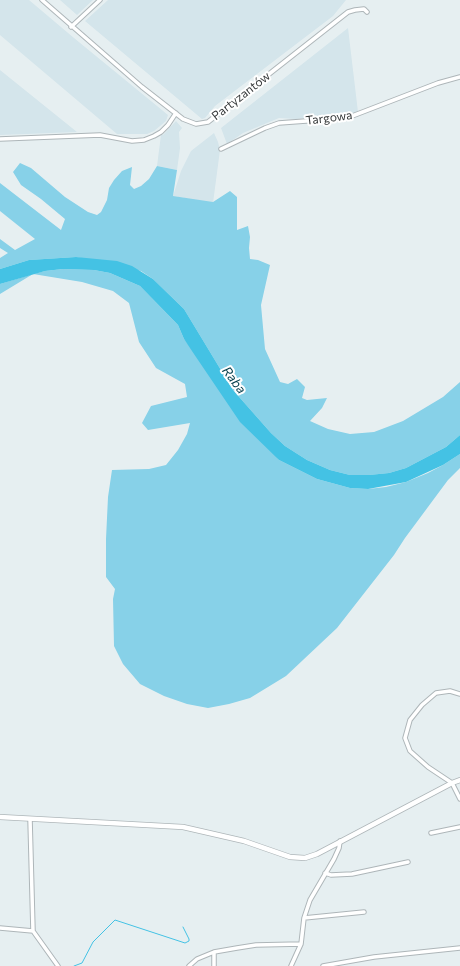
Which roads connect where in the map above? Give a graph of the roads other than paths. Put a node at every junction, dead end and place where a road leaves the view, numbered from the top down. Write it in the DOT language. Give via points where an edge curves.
graph roads {
  1 [pos="42,0"];
  2 [pos="100,0"];
  3 [pos="367,12"];
  4 [pos="71,26"];
  5 [pos="460,77"];
  6 [pos="176,113"];
  7 [pos="0,139"];
  8 [pos="221,149"];
  9 [pos="460,694"];
  10 [pos="460,780"];
  11 [pos="452,783"];
  12 [pos="460,799"];
  13 [pos="0,817"];
  14 [pos="30,819"];
  15 [pos="460,827"];
  16 [pos="431,833"];
  17 [pos="340,841"];
  18 [pos="408,862"];
  19 [pos="325,873"];
  20 [pos="364,912"];
  21 [pos="304,918"];
  22 [pos="0,928"];
  23 [pos="33,931"];
  24 [pos="301,944"];
  25 [pos="460,948"];
  26 [pos="214,952"];
  27 [pos="58,966"];
  28 [pos="189,966"];
  29 [pos="214,966"];
  30 [pos="291,966"];
  31 [pos="323,966"];
  1 -- 4 [label="street, Partyzantów"];
  2 -- 4 [label="street"];
  3 -- 6 [label="street, Partyzantów" via="364,9 348,12 208,122 196,124"];
  4 -- 6 [label="street, Partyzantów"];
  5 -- 8 [label="street, Targowa" via="347,118 279,124 265,128"];
  6 -- 7 [label="street" via="161,132 144,140 132,141 100,135"];
  9 -- 11 [label="street" via="450,691 436,693 410,720 405,738 410,750 428,767"];
  10 -- 11 [label="street"];
  11 -- 12 [label="street"];
  11 -- 17 [label="street"];
  13 -- 14 [label="street"];
  14 -- 17 [label="street" via="183,827 244,841 290,857 305,858"];
  14 -- 23 [label="street"];
  15 -- 16 [label="street"];
  17 -- 19 [label="street"];
  18 -- 19 [label="street" via="352,874"];
  19 -- 21 [label="street" via="310,900"];
  20 -- 21 [label="street"];
  21 -- 24 [label="street"];
  22 -- 23 [label="street"];
  23 -- 27 [label="street"];
  24 -- 26 [label="street" via="256,946"];
  24 -- 30 [label="street"];
  25 -- 31 [label="street" via="374,957"];
  26 -- 28 [label="street" via="197,959"];
  26 -- 29 [label="street"];
}
